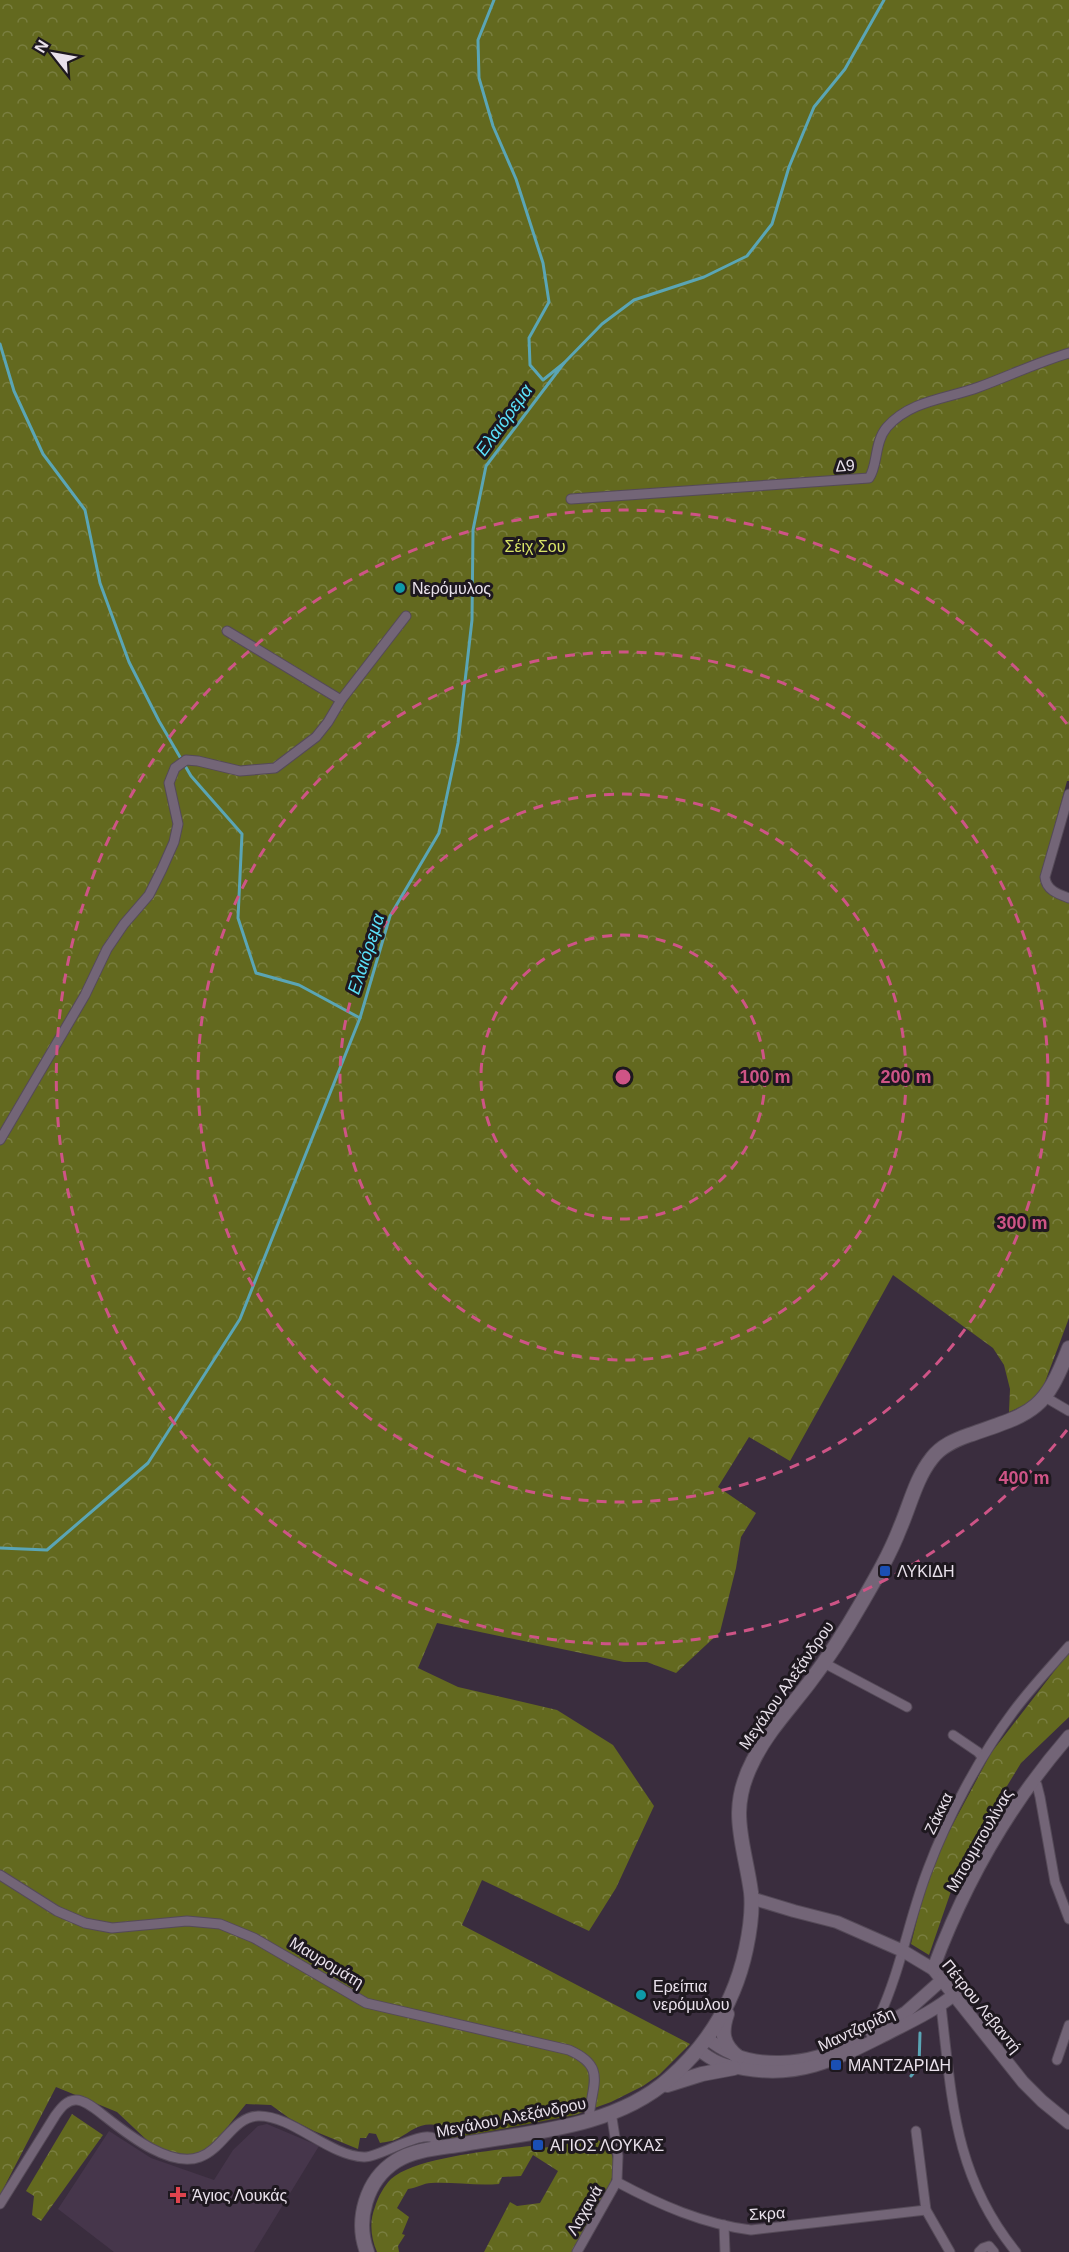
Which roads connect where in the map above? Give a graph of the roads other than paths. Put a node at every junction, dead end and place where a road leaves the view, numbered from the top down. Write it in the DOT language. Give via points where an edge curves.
graph roads {
  1 [pos="1069,353"];
  2 [pos="571,499"];
  3 [pos="406,616"];
  4 [pos="227,631"];
  5 [pos="341,700"];
  6 [pos="1069,794"];
  7 [pos="1069,898"];
  8 [pos="0,1140"];
  9 [pos="1069,1348"];
  10 [pos="1045,1397"];
  11 [pos="1069,1411"];
  12 [pos="1069,1646"];
  13 [pos="824,1663"];
  14 [pos="907,1707"];
  15 [pos="953,1735"];
  16 [pos="1069,1736"];
  17 [pos="982,1757"];
  18 [pos="1033,1780"];
  19 [pos="0,1875"];
  20 [pos="752,1898"];
  21 [pos="1069,1919"];
  22 [pos="903,1951"];
  23 [pos="933,1969"];
  24 [pos="943,1979"];
  25 [pos="734,1990"];
  26 [pos="955,1994"];
  27 [pos="941,2006"];
  28 [pos="879,2017"];
  29 [pos="1069,2025"];
  30 [pos="707,2038"];
  31 [pos="699,2049"];
  32 [pos="1057,2060"];
  33 [pos="736,2062"];
  34 [pos="659,2087"];
  35 [pos="611,2112"];
  36 [pos="589,2120"];
  37 [pos="1069,2123"];
  38 [pos="916,2131"];
  39 [pos="440,2148"];
  40 [pos="617,2182"];
  41 [pos="0,2204"];
  42 [pos="926,2210"];
  43 [pos="724,2225"];
  44 [pos="367,2252"];
  45 [pos="577,2252"];
  46 [pos="725,2252"];
  47 [pos="950,2252"];
  48 [pos="979,2252"];
  49 [pos="994,2252"];
  50 [pos="1016,2252"];
  1 -- 2 [label="street, Δ9" via="973,389 920,403 885,429 869,478"];
  3 -- 5 [label="street"];
  4 -- 5 [label="street"];
  5 -- 8 [label="street" via="316,737 274,768 240,771 186,760 175,768 169,783 178,824 162,868 149,895 109,945 76,1011"];
  6 -- 7 [label="street" via="1045,881 1050,889"];
  9 -- 10 [label="main road, Μεγάλου Αλεξάνδρου"];
  10 -- 11 [label="street"];
  10 -- 13 [label="main road, Μεγάλου Αλεξάνδρου" via="1024,1415 962,1437 934,1455 916,1485 883,1566"];
  12 -- 17 [label="street, Ζάκκα" via="1014,1710"];
  13 -- 14 [label="street"];
  13 -- 20 [label="main road, Μεγάλου Αλεξάνδρου" via="763,1744 744,1783 739,1831"];
  15 -- 17 [label="street"];
  16 -- 18 [label="street, Μπουμπουλίνας"];
  17 -- 22 [label="street, Ζάκκα" via="928,1867"];
  18 -- 21 [label="street" via="1040,1797 1055,1881"];
  18 -- 23 [label="street, Μπουμπουλίνας" via="991,1847"];
  19 -- 36 [label="street, Μαυρομάτη" via="85,1923 112,1928 187,1921 220,1924 261,1941 366,2003 574,2052 594,2069"];
  20 -- 22 [label="street, Πέτρου Λεβαντή" via="837,1922"];
  20 -- 25 [label="main road, Μεγάλου Αλεξάνδρου" via="749,1935"];
  22 -- 23 [label="street, Πέτρου Λεβαντή"];
  22 -- 28 [label="street, Ζάκκα"];
  23 -- 24 [label="street, Πέτρου Λεβαντή"];
  24 -- 26 [label="street, Πέτρου Λεβαντή"];
  24 -- 33 [label="street, Μαντζαρίδη" via="906,2012 849,2045 786,2062"];
  25 -- 30 [label="main road, Μεγάλου Αλεξάνδρου"];
  25 -- 33 [label="main road" via="723,2035"];
  26 -- 27 [label="street, Μαντζαρίδη"];
  26 -- 37 [label="street, Πέτρου Λεβαντή" via="1023,2082"];
  27 -- 33 [label="street, Μαντζαρίδη" via="814,2067 786,2073 761,2072"];
  27 -- 50 [label="street" via="953,2108 965,2161 979,2195"];
  29 -- 32 [label="street"];
  30 -- 31 [label="main road, Μεγάλου Αλεξάνδρου"];
  30 -- 33 [label="street, Μαντζαρίδη"];
  31 -- 33 [label="street, Μαντζαρίδη" via="716,2062"];
  31 -- 34 [label="main road, Μεγάλου Αλεξάνδρου"];
  33 -- 34 [label="main road"];
  34 -- 35 [label="main road, Μεγάλου Αλεξάνδρου"];
  35 -- 36 [label="main road, Μεγάλου Αλεξάνδρου"];
  35 -- 40 [label="street, Λαχανά" via="618,2156"];
  36 -- 39 [label="main road, Μεγάλου Αλεξάνδρου"];
  38 -- 42 [label="street"];
  39 -- 41 [label="street" via="434,2137 424,2136 365,2158 260,2116 246,2118 210,2153 181,2160 154,2150 88,2105 73,2100 55,2116"];
  39 -- 44 [label="main road, Μεγάλου Αλεξάνδρου" via="399,2160 377,2179 362,2215"];
  40 -- 43 [label="street, Σκρα" via="680,2212"];
  40 -- 45 [label="street, Λαχανά"];
  42 -- 43 [label="street, Σκρα" via="760,2230"];
  42 -- 47 [label="street"];
  43 -- 46 [label="street"];
  48 -- 49 [label="street" via="989,2246"];
}
